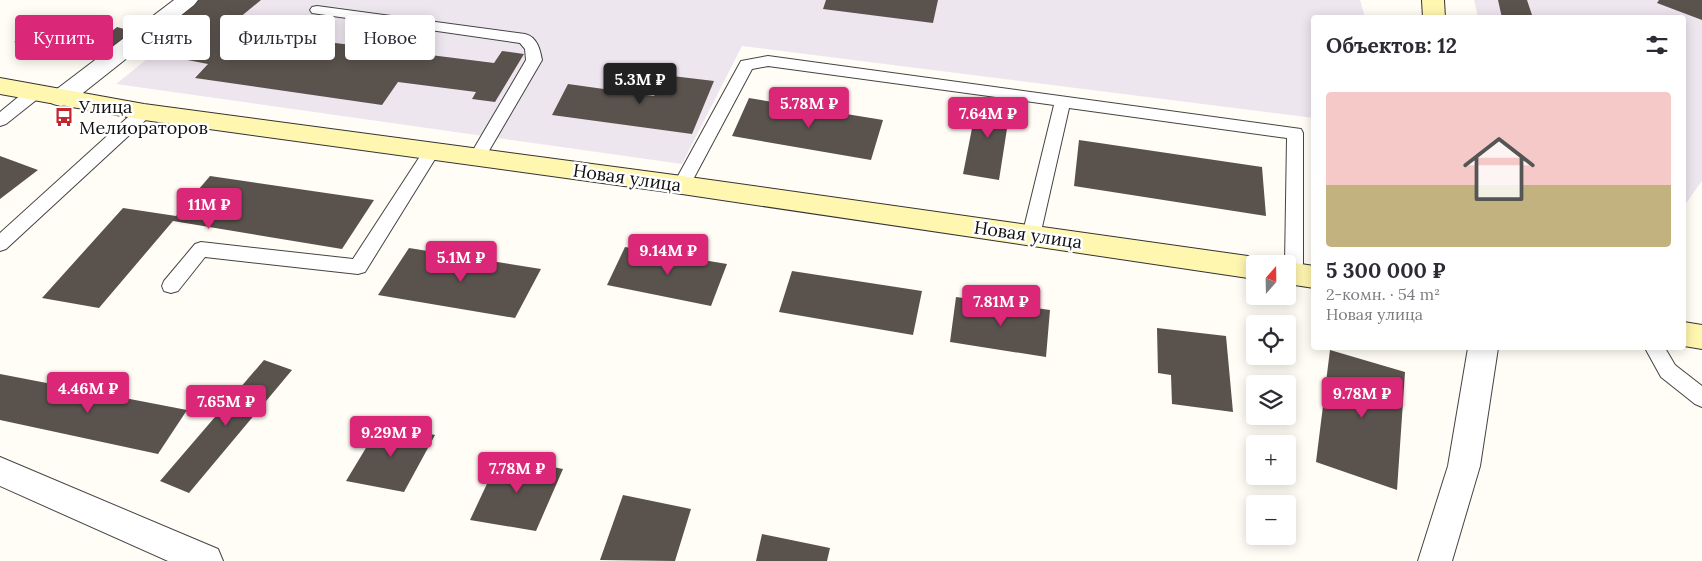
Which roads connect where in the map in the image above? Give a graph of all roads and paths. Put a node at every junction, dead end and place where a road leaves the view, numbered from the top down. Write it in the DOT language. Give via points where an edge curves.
graph roads {
  1 [pos="187,0"];
  2 [pos="1433,0"];
  3 [pos="317,10"];
  4 [pos="1434,15"];
  5 [pos="0,86"];
  6 [pos="34,93"];
  7 [pos="61,98"];
  8 [pos="1064,101"];
  9 [pos="144,112"];
  10 [pos="0,120"];
  11 [pos="432,151"];
  12 [pos="477,157"];
  13 [pos="682,185"];
  14 [pos="1031,236"];
  15 [pos="0,244"];
  16 [pos="1246,267"];
  17 [pos="1298,275"];
  18 [pos="171,286"];
  19 [pos="1686,334"];
  20 [pos="1702,337"];
  21 [pos="1483,350"];
  22 [pos="1656,350"];
  23 [pos="1702,398"];
  24 [pos="0,471"];
  25 [pos="206,561"];
  26 [pos="1435,561"];
  1 -- 7 [label="street"];
  2 -- 4 [label="street"];
  3 -- 12 [label="lane" via="525,39 532,48 534,60"];
  5 -- 6 [label="street, Новая улица"];
  6 -- 7 [label="street, Новая улица"];
  6 -- 10 [label="lane"];
  7 -- 9 [label="street, Новая улица"];
  8 -- 13 [label="lane" via="768,61 746,65"];
  8 -- 14 [label="lane"];
  8 -- 17 [label="lane" via="1295,133"];
  9 -- 11 [label="street, Новая улица"];
  9 -- 15 [label="lane"];
  11 -- 12 [label="street, Новая улица"];
  11 -- 18 [label="lane" via="358,267 201,249"];
  12 -- 13 [label="street, Новая улица"];
  13 -- 14 [label="street, Новая улица"];
  14 -- 16 [label="street, Новая улица"];
  19 -- 20 [label="street"];
  21 -- 26 [label="street" via="1464,466"];
  22 -- 23 [label="lane" via="1668,371"];
  24 -- 25 [label="street"];
}
